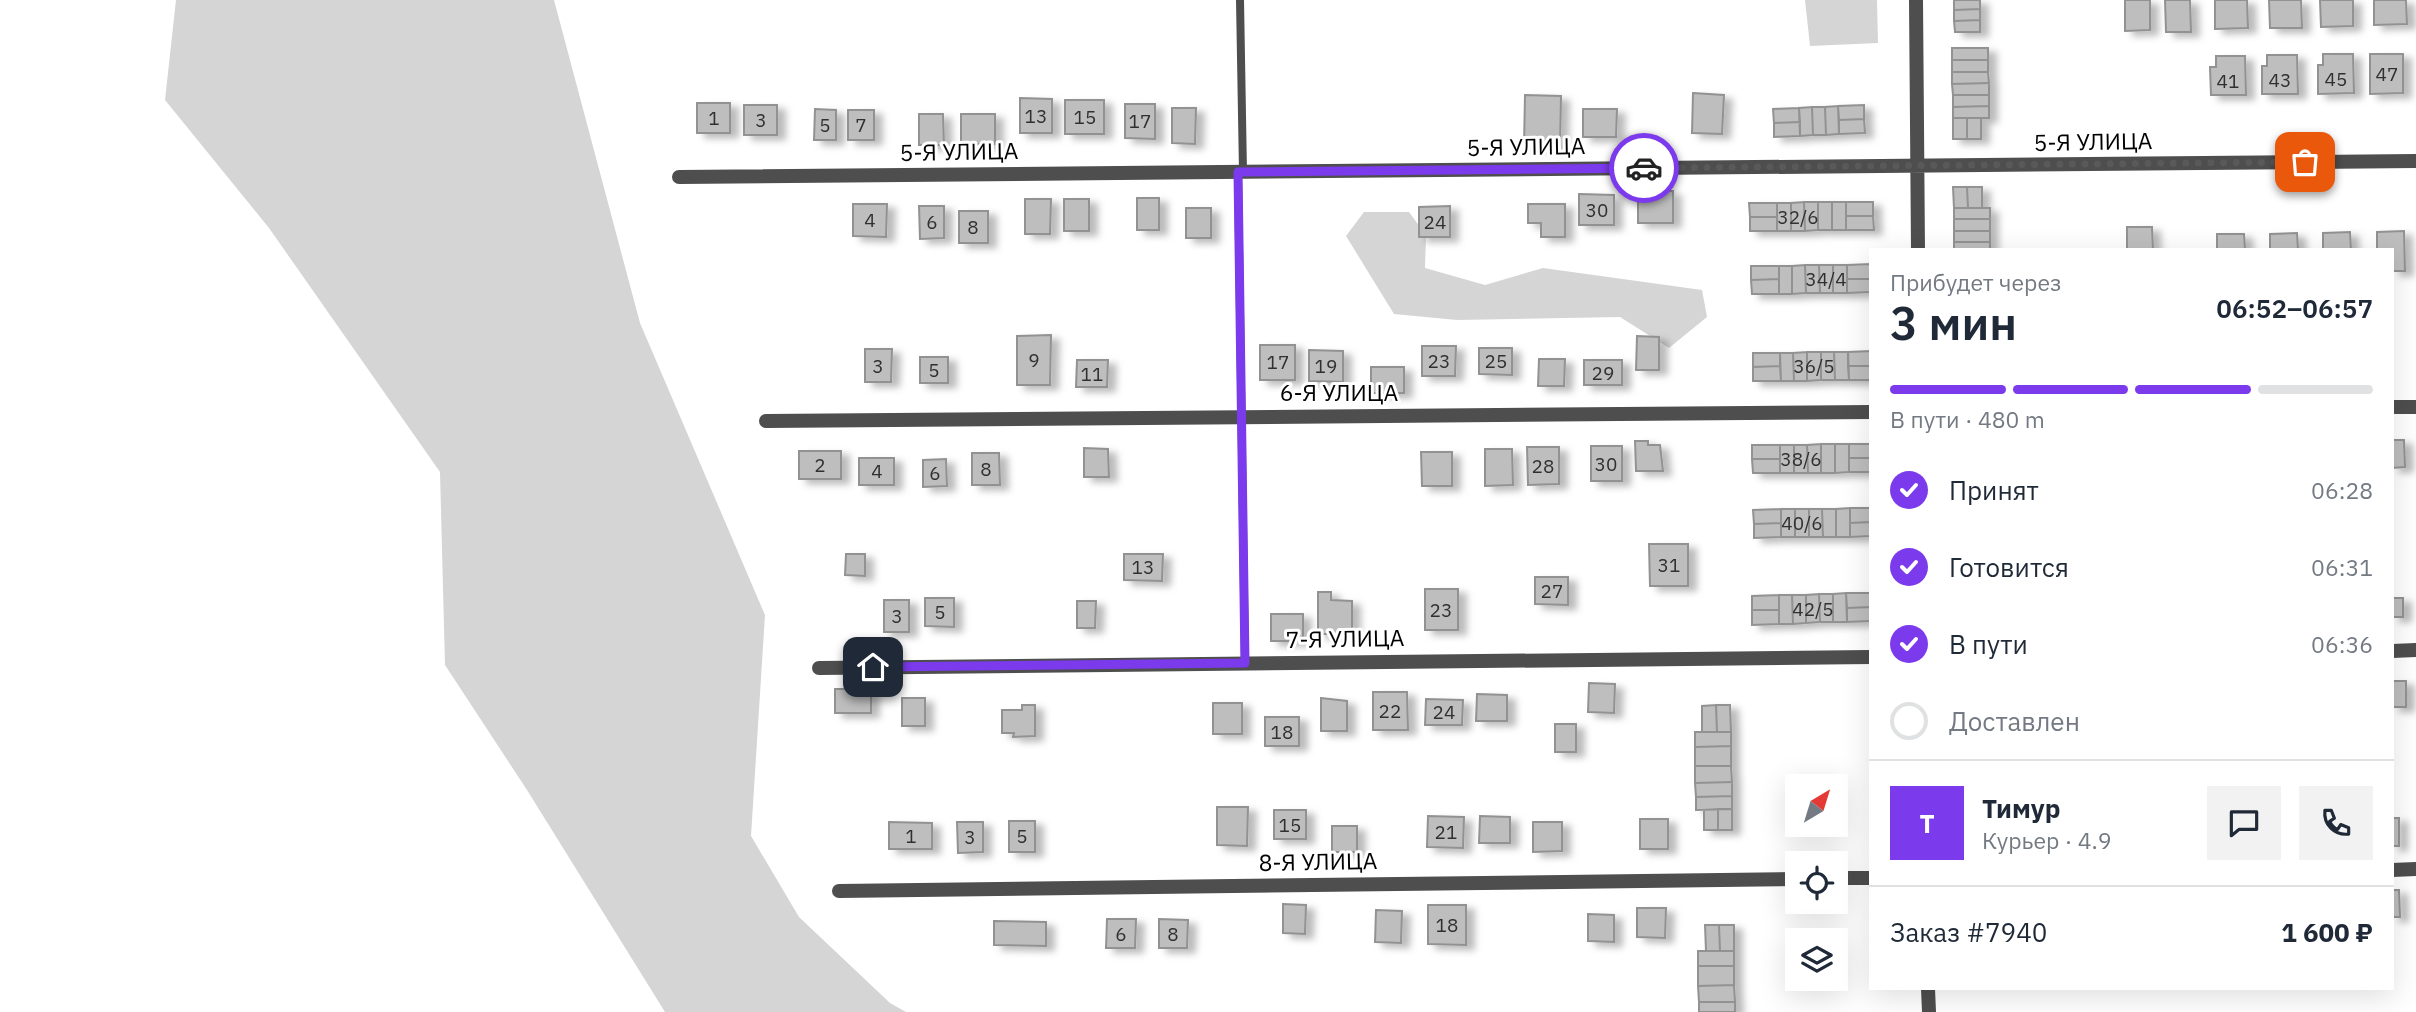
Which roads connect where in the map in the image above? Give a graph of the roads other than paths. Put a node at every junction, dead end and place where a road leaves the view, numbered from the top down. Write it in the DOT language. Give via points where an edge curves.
graph roads {
  1 [pos="1240,0"];
  2 [pos="1916,0"];
  3 [pos="2416,162"];
  4 [pos="1917,166"];
  5 [pos="1240,172"];
  6 [pos="679,177"];
  7 [pos="1918,248"];
  8 [pos="2394,407"];
  9 [pos="2416,407"];
  10 [pos="1869,412"];
  11 [pos="1241,416"];
  12 [pos="766,421"];
  13 [pos="2416,650"];
  14 [pos="2394,651"];
  15 [pos="1869,657"];
  16 [pos="1245,663"];
  17 [pos="819,668"];
  18 [pos="2394,870"];
  19 [pos="2416,870"];
  20 [pos="1848,878"];
  21 [pos="1869,878"];
  22 [pos="1785,879"];
  23 [pos="839,891"];
  24 [pos="1928,990"];
  25 [pos="1929,1012"];
  1 -- 5 [label="lane"];
  2 -- 4 [label="street"];
  3 -- 4 [label="street, 5-Я УЛИЦА"];
  4 -- 5 [label="street, 5-Я УЛИЦА"];
  4 -- 7 [label="street"];
  5 -- 6 [label="street, 5-Я УЛИЦА"];
  5 -- 11 [label="lane"];
  8 -- 9 [label="street"];
  10 -- 11 [label="street, 6-Я УЛИЦА"];
  11 -- 12 [label="street, 6-Я УЛИЦА"];
  11 -- 16 [label="lane"];
  13 -- 14 [label="street"];
  15 -- 16 [label="street, 7-Я УЛИЦА"];
  16 -- 17 [label="street, 7-Я УЛИЦА"];
  18 -- 19 [label="street"];
  20 -- 21 [label="street"];
  22 -- 23 [label="street, 8-Я УЛИЦА"];
  24 -- 25 [label="street"];
}
